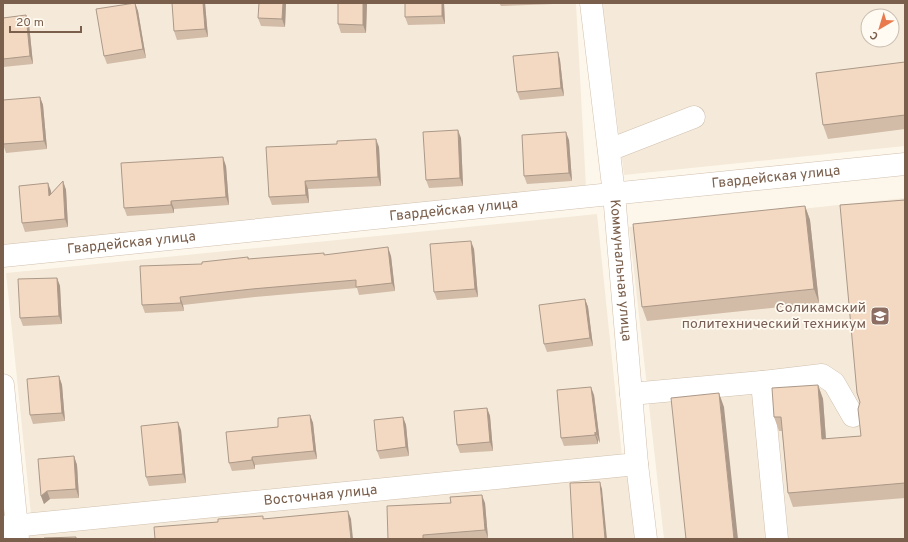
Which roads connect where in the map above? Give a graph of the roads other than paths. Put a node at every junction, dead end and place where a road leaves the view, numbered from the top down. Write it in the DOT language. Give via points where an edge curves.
graph roads {
  1 [pos="590,3"];
  2 [pos="694,117"];
  3 [pos="609,150"];
  4 [pos="905,164"];
  5 [pos="614,194"];
  6 [pos="3,256"];
  7 [pos="762,382"];
  8 [pos="3,385"];
  9 [pos="631,394"];
  10 [pos="853,416"];
  11 [pos="637,464"];
  12 [pos="12,530"];
  13 [pos="646,539"];
  14 [pos="777,539"];
  1 -- 3 [label="street, Коммунальная улица"];
  2 -- 3 [label="street"];
  3 -- 5 [label="street, Коммунальная улица"];
  4 -- 5 [label="street, Гвардейская улица"];
  5 -- 6 [label="street, Гвардейская улица"];
  5 -- 9 [label="street, Коммунальная улица"];
  7 -- 9 [label="street"];
  7 -- 10 [label="street" via="822,375 834,383"];
  7 -- 14 [label="street"];
  8 -- 12 [label="street"];
  9 -- 11 [label="street, Коммунальная улица"];
  11 -- 12 [label="street, Восточная улица"];
  11 -- 13 [label="street, Коммунальная улица"];
}
